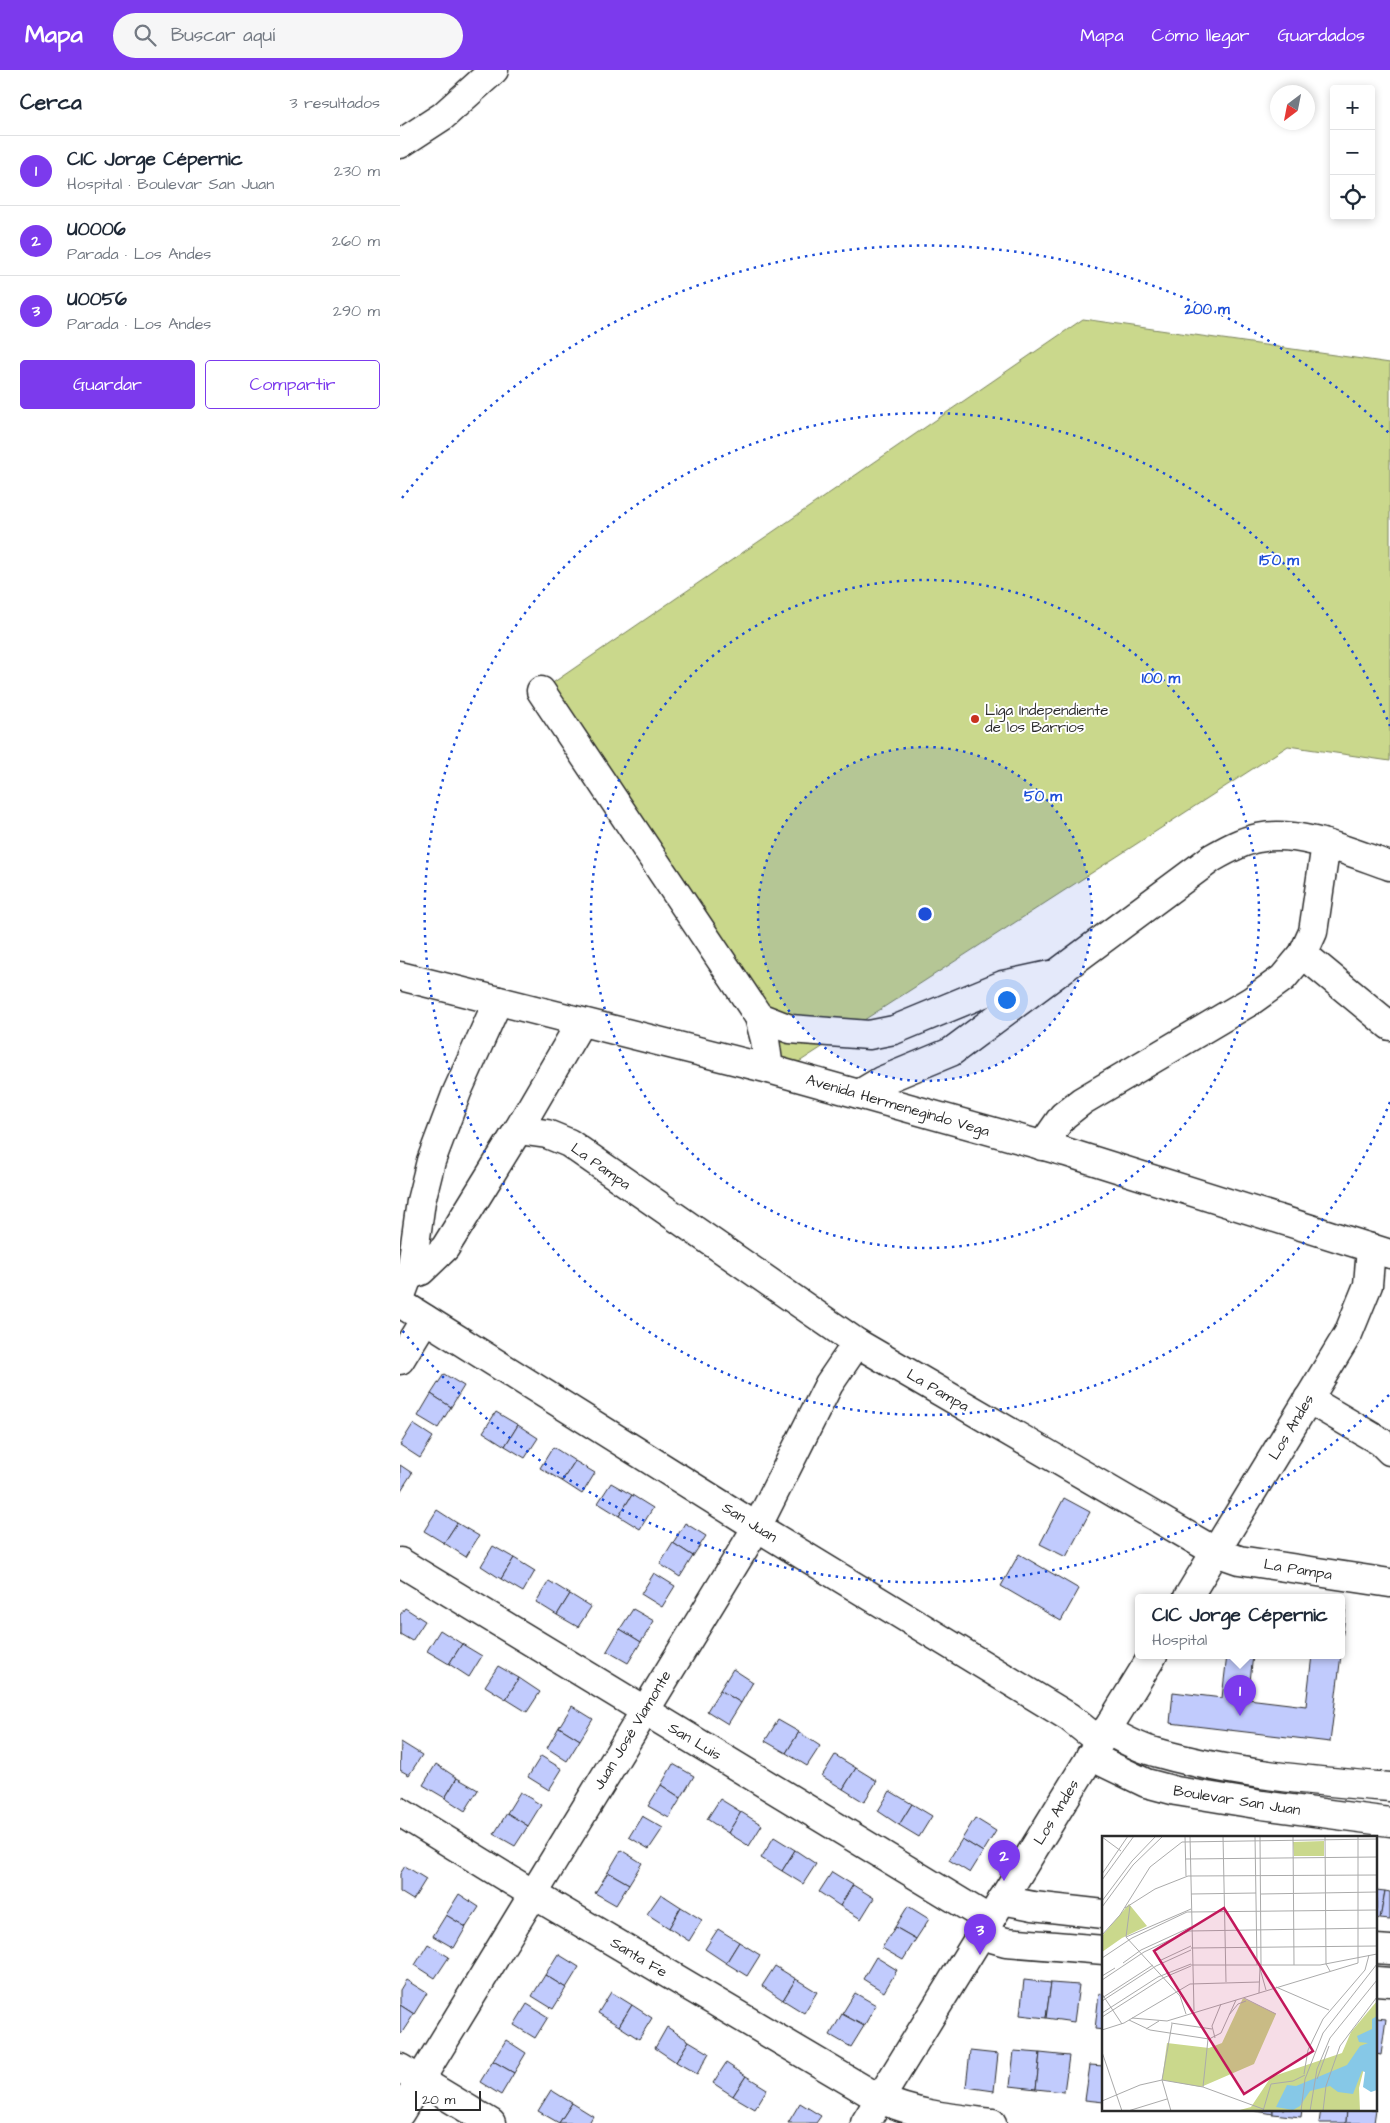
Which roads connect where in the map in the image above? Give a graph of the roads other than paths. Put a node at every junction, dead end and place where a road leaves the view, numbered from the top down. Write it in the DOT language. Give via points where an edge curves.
graph roads {
  1 [pos="494,70"];
  2 [pos="400,144"];
  3 [pos="541,691"];
  4 [pos="1326,844"];
  5 [pos="1390,866"];
  6 [pos="1302,954"];
  7 [pos="1056,974"];
  8 [pos="400,976"];
  9 [pos="498,1001"];
  10 [pos="759,1017"];
  11 [pos="581,1022"];
  12 [pos="1390,1026"];
  13 [pos="769,1069"];
  14 [pos="859,1094"];
  15 [pos="518,1130"];
  16 [pos="1042,1146"];
  17 [pos="1380,1251"];
  18 [pos="404,1287"];
  19 [pos="400,1303"];
  20 [pos="425,1319"];
  21 [pos="857,1343"];
  22 [pos="400,1360"];
  23 [pos="1308,1399"];
  24 [pos="1390,1451"];
  25 [pos="757,1526"];
  26 [pos="1216,1552"];
  27 [pos="400,1562"];
  28 [pos="1390,1582"];
  29 [pos="1190,1594"];
  30 [pos="1150,1659"];
  31 [pos="644,1710"];
  32 [pos="1099,1743"];
  33 [pos="1390,1787"];
  34 [pos="400,1812"];
  35 [pos="1390,1822"];
  36 [pos="533,1894"];
  37 [pos="1102,1914"];
  38 [pos="991,1918"];
  39 [pos="1102,1950"];
  40 [pos="410,2074"];
  41 [pos="880,2099"];
  42 [pos="400,2112"];
  43 [pos="490,2123"];
  44 [pos="865,2123"];
  45 [pos="992,2123"];
  1 -- 2 [label="street" via="443,116"];
  3 -- 10 [label="street"];
  4 -- 5 [label="street"];
  4 -- 6 [label="street" via="1312,932"];
  4 -- 7 [label="street" via="1284,835 1258,838 1231,847"];
  6 -- 12 [label="street"];
  6 -- 16 [label="street" via="1283,978 1251,1001 1082,1101 1063,1116"];
  7 -- 10 [label="street" via="1003,985 894,1030 869,1035 790,1028"];
  7 -- 14 [label="street" via="951,1052 881,1081"];
  8 -- 9 [label="street, Avenida Hermenegindo Vega"];
  9 -- 11 [label="street, Avenida Hermenegindo Vega"];
  9 -- 18 [label="street" via="457,1092 431,1161 421,1201 416,1244"];
  10 -- 13 [label="street"];
  11 -- 13 [label="street, Avenida Hermenegindo Vega"];
  11 -- 15 [label="street"];
  13 -- 14 [label="street, Avenida Hermenegindo Vega"];
  14 -- 16 [label="street, Avenida Hermenegindo Vega"];
  15 -- 18 [label="street" via="445,1248"];
  15 -- 21 [label="street, La Pampa" via="547,1134 569,1143"];
  16 -- 17 [label="street, Avenida Hermenegindo Vega"];
  17 -- 23 [label="street, Los Andes" via="1348,1334"];
  19 -- 20 [label="street, San Juan"];
  20 -- 22 [label="street"];
  20 -- 25 [label="street, San Juan"];
  21 -- 25 [label="street, Juan José Viamonte" via="829,1384"];
  21 -- 26 [label="street, La Pampa"];
  23 -- 24 [label="street" via="1381,1442"];
  23 -- 26 [label="street, Los Andes"];
  25 -- 31 [label="street, Juan José Viamonte"];
  25 -- 32 [label="street, San Juan" via="1068,1718"];
  26 -- 28 [label="street, La Pampa" via="1239,1560"];
  26 -- 29 [label="street, Los Andes"];
  27 -- 31 [label="street, San Luis"];
  30 -- 32 [label="street, Los Andes"];
  31 -- 36 [label="street, Juan José Viamonte"];
  31 -- 38 [label="street, San Luis"];
  32 -- 33 [label="street, Boulevar San Juan" via="1330,1784"];
  32 -- 35 [label="street, Boulevar San Juan" via="1146,1783 1262,1805"];
  32 -- 38 [label="street, Los Andes"];
  34 -- 36 [label="street, Santa Fe"];
  36 -- 40 [label="street, Juan José Viamonte"];
  36 -- 41 [label="street, Santa Fe"];
  37 -- 38 [label="street" via="1033,1906"];
  38 -- 39 [label="street" via="1006,1942"];
  38 -- 41 [label="street, Los Andes"];
  40 -- 42 [label="street, Juan José Viamonte"];
  40 -- 43 [label="street"];
  41 -- 44 [label="street, Los Andes"];
  41 -- 45 [label="street, Santa Fe" via="922,2114"];
}
